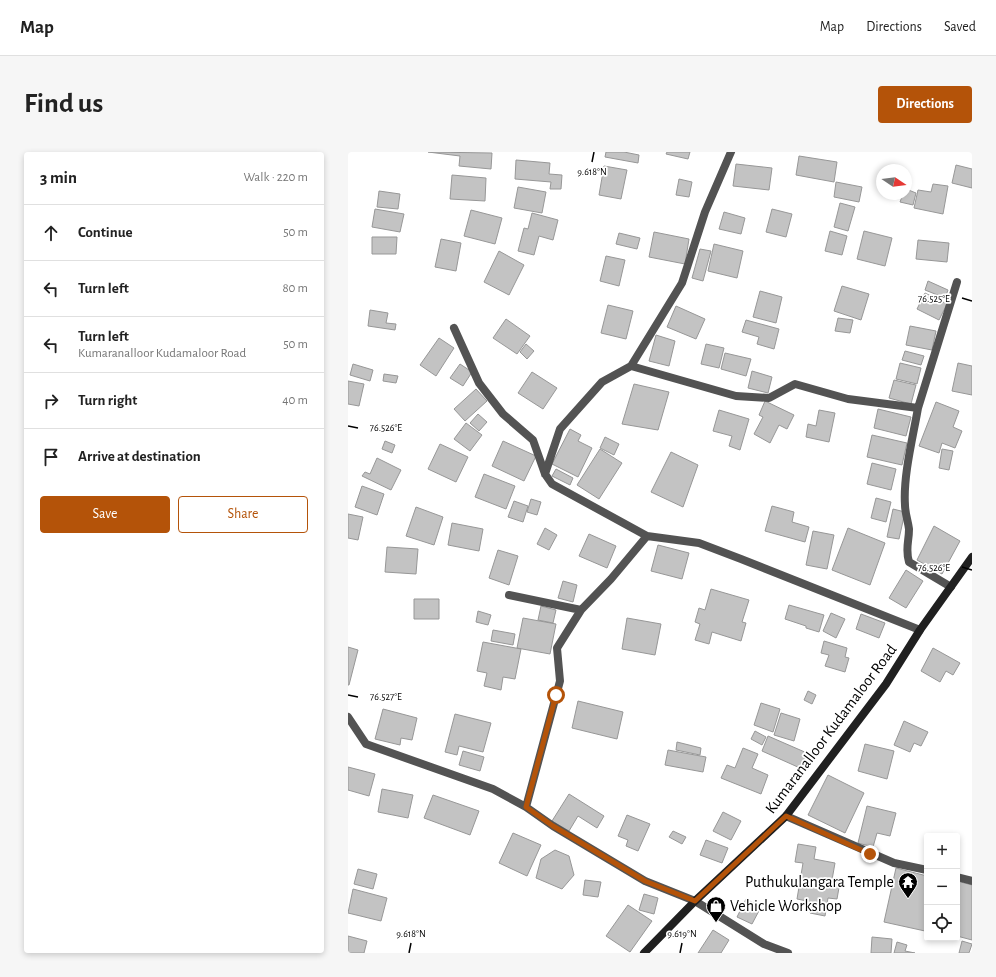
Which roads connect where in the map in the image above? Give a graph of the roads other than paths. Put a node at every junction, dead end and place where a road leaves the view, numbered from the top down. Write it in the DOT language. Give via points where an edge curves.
graph roads {
  1 [pos="731,152"];
  2 [pos="957,282"];
  3 [pos="454,328"];
  4 [pos="631,366"];
  5 [pos="918,408"];
  6 [pos="545,474"];
  7 [pos="647,536"];
  8 [pos="972,557"];
  9 [pos="951,587"];
  10 [pos="509,595"];
  11 [pos="580,610"];
  12 [pos="920,630"];
  13 [pos="348,717"];
  14 [pos="526,807"];
  15 [pos="786,816"];
  16 [pos="924,869"];
  17 [pos="960,878"];
  18 [pos="972,880"];
  19 [pos="695,901"];
  20 [pos="644,953"];
  21 [pos="788,953"];
  1 -- 4 [label="street" via="705,212 682,283"];
  2 -- 5 [label="street"];
  3 -- 6 [label="street" via="479,384 503,414 533,440"];
  4 -- 5 [label="street" via="736,396 769,398 795,384 848,399"];
  4 -- 6 [label="street" via="602,382 560,429"];
  5 -- 9 [label="street" via="904,506 909,537 906,551 909,562"];
  6 -- 7 [label="street" via="552,484"];
  7 -- 11 [label="street" via="611,579"];
  7 -- 12 [label="street" via="699,543"];
  8 -- 9 [label="main road, Kumaranalloor Kudamaloor Road"];
  9 -- 12 [label="main road, Kumaranalloor Kudamaloor Road"];
  10 -- 11 [label="street"];
  11 -- 14 [label="street" via="557,648 560,681"];
  12 -- 15 [label="main road, Kumaranalloor Kudamaloor Road" via="886,684"];
  13 -- 14 [label="street" via="366,744 493,789"];
  14 -- 19 [label="street" via="645,881"];
  15 -- 16 [label="street" via="888,861"];
  15 -- 19 [label="main road, Kumaranalloor Kudamaloor Road"];
  17 -- 18 [label="street"];
  19 -- 20 [label="main road, Kumaranalloor Kudamaloor Road"];
  19 -- 21 [label="street" via="764,944"];
}
